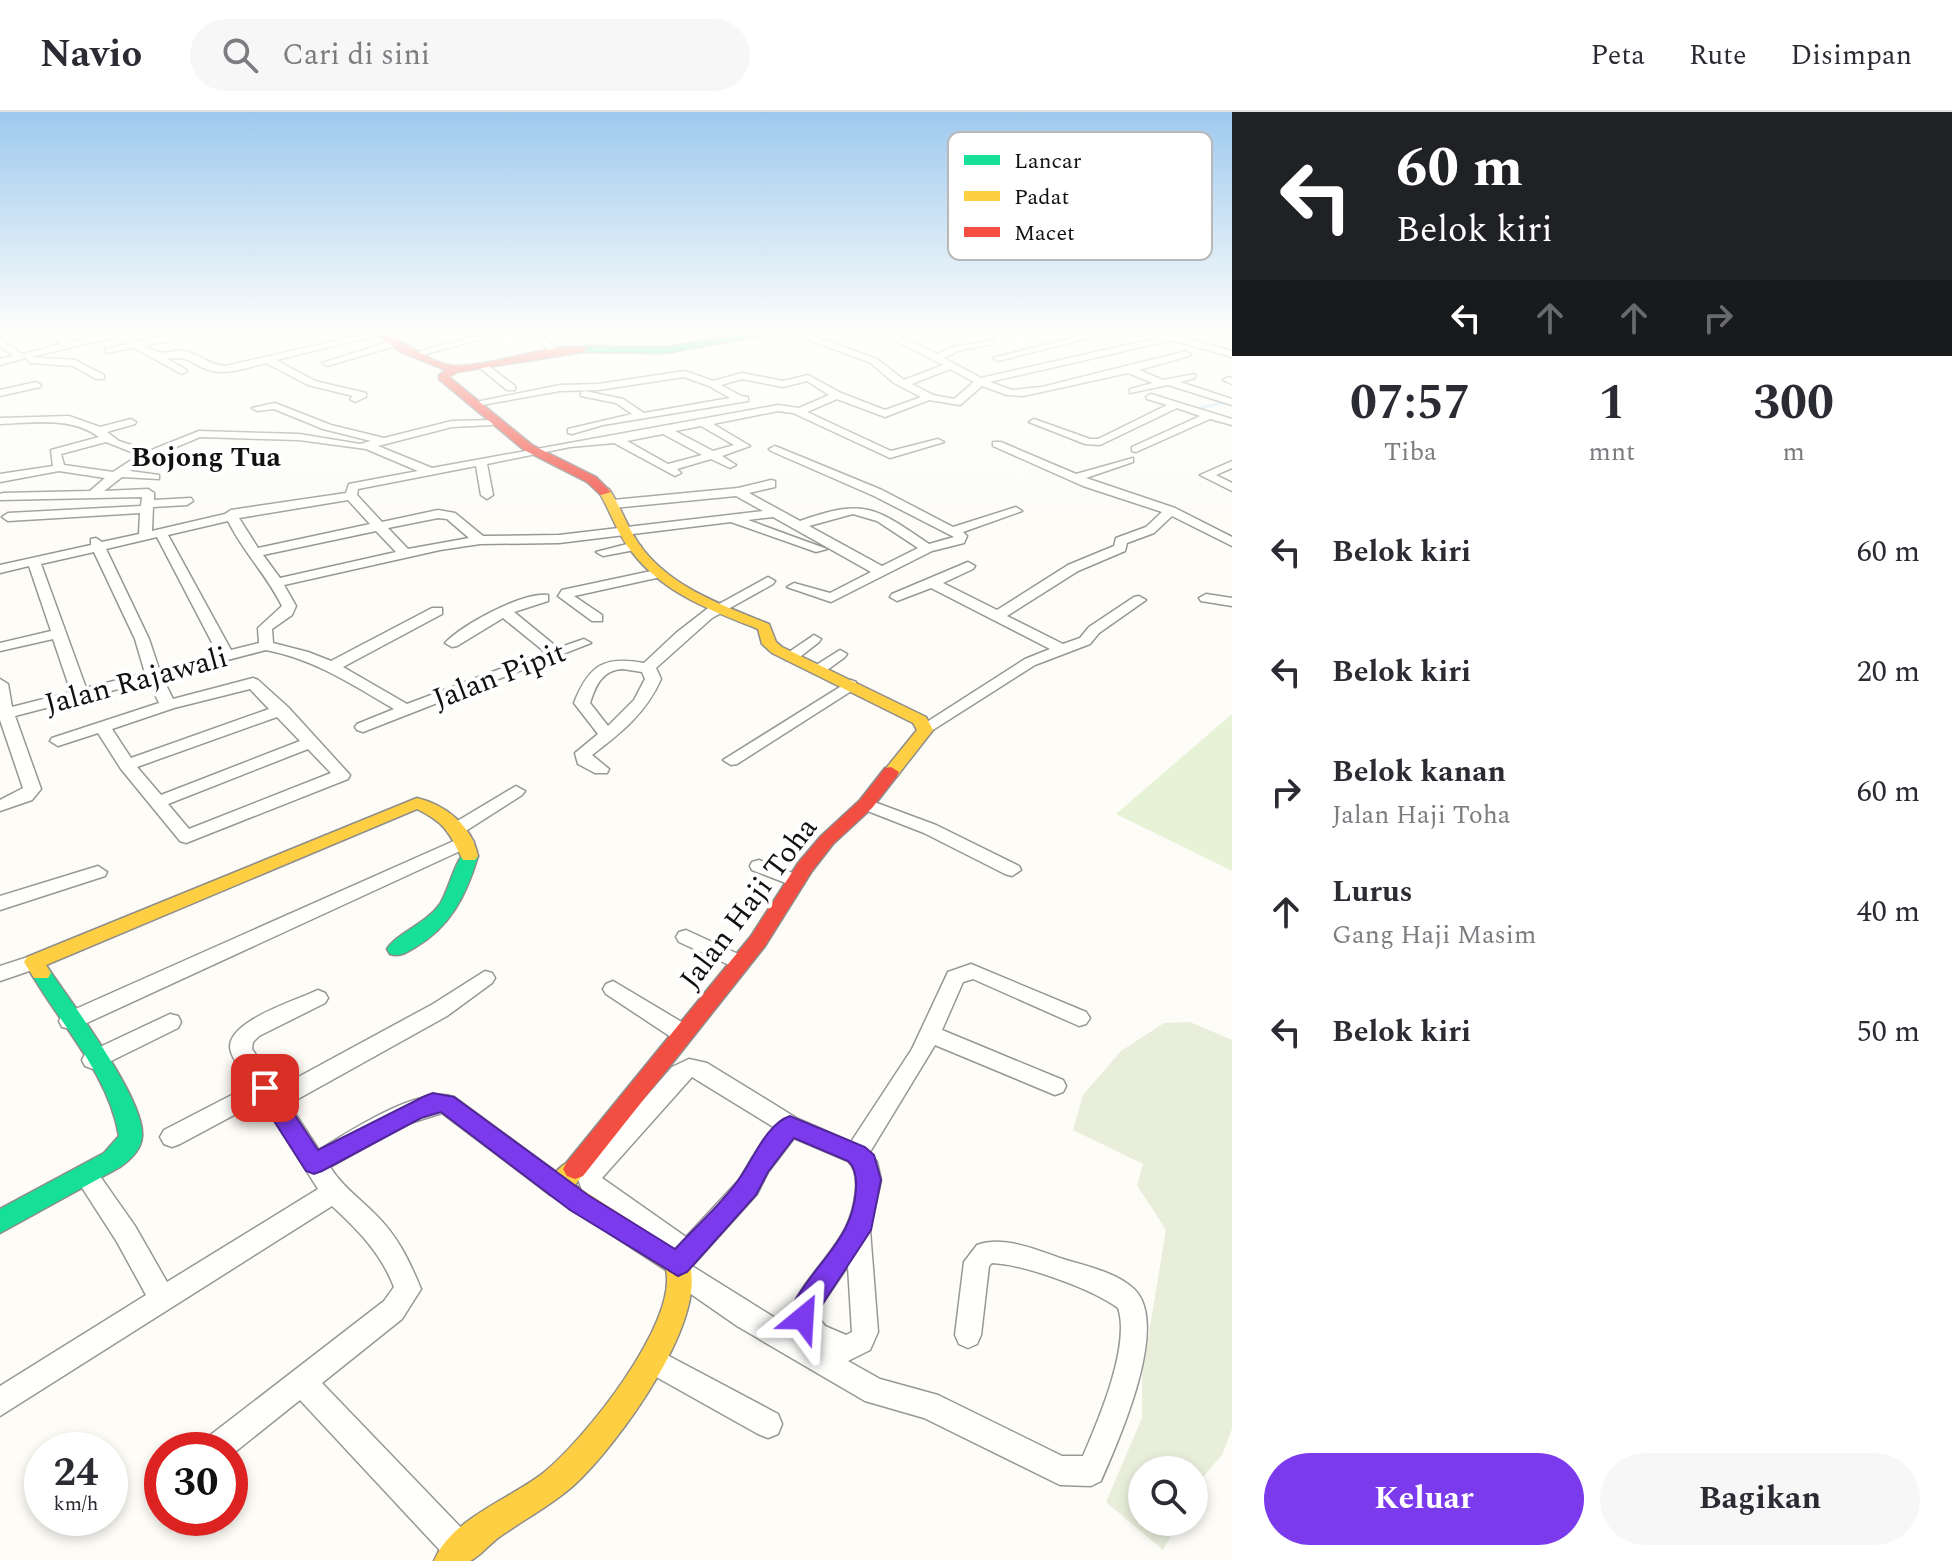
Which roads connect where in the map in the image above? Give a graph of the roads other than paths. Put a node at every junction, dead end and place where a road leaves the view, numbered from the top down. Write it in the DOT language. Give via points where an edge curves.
graph roads {
  1 [pos="472,400"];
  2 [pos="495,400"];
  3 [pos="612,400"];
  4 [pos="735,400"];
  5 [pos="745,400"];
  6 [pos="826,400"];
  7 [pos="849,400"];
  8 [pos="919,400"];
  9 [pos="943,400"];
  10 [pos="962,400"];
  11 [pos="1159,400"];
  12 [pos="1230,402"];
  13 [pos="476,403"];
  14 [pos="1175,405"];
  15 [pos="257,408"];
  16 [pos="763,409"];
  17 [pos="798,412"];
  18 [pos="1205,413"];
  19 [pos="642,416"];
  20 [pos="0,421"];
  21 [pos="131,422"];
  22 [pos="492,422"];
  23 [pos="1034,422"];
  24 [pos="1232,422"];
  25 [pos="703,423"];
  26 [pos="664,430"];
  27 [pos="572,431"];
  28 [pos="99,432"];
  29 [pos="68,433"];
  30 [pos="615,439"];
  31 [pos="147,440"];
  32 [pos="382,442"];
  33 [pos="938,442"];
  34 [pos="997,444"];
  35 [pos="368,446"];
  36 [pos="126,447"];
  37 [pos="775,449"];
  38 [pos="531,452"];
  39 [pos="148,454"];
  40 [pos="714,456"];
  41 [pos="481,462"];
  42 [pos="1232,464"];
  43 [pos="730,465"];
  44 [pos="59,468"];
  45 [pos="432,472"];
  46 [pos="116,474"];
  47 [pos="155,477"];
  48 [pos="0,478"];
  49 [pos="1075,478"];
  50 [pos="771,484"];
  51 [pos="1232,487"];
  52 [pos="95,492"];
  53 [pos="738,492"];
  54 [pos="487,495"];
  55 [pos="350,496"];
  56 [pos="3,497"];
  57 [pos="187,501"];
  58 [pos="613,504"];
  59 [pos="148,506"];
  60 [pos="1016,511"];
  61 [pos="1171,511"];
  62 [pos="774,513"];
  63 [pos="232,516"];
  64 [pos="8,517"];
  65 [pos="733,519"];
  66 [pos="376,525"];
  67 [pos="1232,525"];
  68 [pos="798,526"];
  69 [pos="953,531"];
  70 [pos="1215,531"];
  71 [pos="145,533"];
  72 [pos="161,533"];
  73 [pos="630,538"];
  74 [pos="480,540"];
  75 [pos="1232,542"];
  76 [pos="97,544"];
  77 [pos="927,548"];
  78 [pos="603,552"];
  79 [pos="252,553"];
  80 [pos="404,553"];
  81 [pos="33,560"];
  82 [pos="865,564"];
  83 [pos="0,566"];
  84 [pos="968,566"];
  85 [pos="882,572"];
  86 [pos="656,574"];
  87 [pos="768,581"];
  88 [pos="275,583"];
  89 [pos="932,583"];
  90 [pos="794,587"];
  91 [pos="897,597"];
  92 [pos="543,598"];
  93 [pos="1206,598"];
  94 [pos="1139,600"];
  95 [pos="1232,602"];
  96 [pos="719,609"];
  97 [pos="437,611"];
  98 [pos="504,611"];
  99 [pos="996,617"];
  100 [pos="597,618"];
  101 [pos="60,633"];
  102 [pos="814,639"];
  103 [pos="452,643"];
  104 [pos="584,643"];
  105 [pos="266,646"];
  106 [pos="0,647"];
  107 [pos="1059,648"];
  108 [pos="554,652"];
  109 [pos="840,654"];
  110 [pos="227,656"];
  111 [pos="791,657"];
  112 [pos="330,668"];
  113 [pos="648,668"];
  114 [pos="818,670"];
  115 [pos="154,676"];
  116 [pos="0,684"];
  117 [pos="851,685"];
  118 [pos="80,694"];
  119 [pos="168,705"];
  120 [pos="282,710"];
  121 [pos="406,710"];
  122 [pos="3,715"];
  123 [pos="363,727"];
  124 [pos="103,728"];
  125 [pos="925,730"];
  126 [pos="607,735"];
  127 [pos="58,741"];
  128 [pos="312,742"];
  129 [pos="731,760"];
  130 [pos="127,765"];
  131 [pos="601,769"];
  132 [pos="516,791"];
  133 [pos="158,802"];
  134 [pos="866,804"];
  135 [pos="0,806"];
  136 [pos="460,836"];
  137 [pos="759,866"];
  138 [pos="1012,870"];
  139 [pos="98,872"];
  140 [pos="796,881"];
  141 [pos="0,903"];
  142 [pos="686,937"];
  143 [pos="397,949"];
  144 [pos="34,962"];
  145 [pos="740,963"];
  146 [pos="0,974"];
  147 [pos="485,978"];
  148 [pos="613,989"];
  149 [pos="318,998"];
  150 [pos="1079,1018"];
  151 [pos="70,1021"];
  152 [pos="170,1022"];
  153 [pos="682,1033"];
  154 [pos="930,1034"];
  155 [pos="93,1060"];
  156 [pos="1055,1086"];
  157 [pos="269,1095"];
  158 [pos="790,1126"];
  159 [pos="172,1137"];
  160 [pos="856,1154"];
  161 [pos="314,1164"];
  162 [pos="87,1176"];
  163 [pos="558,1187"];
  164 [pos="333,1192"];
  165 [pos="0,1222"];
  166 [pos="858,1230"];
  167 [pos="683,1264"];
  168 [pos="162,1298"];
  169 [pos="968,1335"];
  170 [pos="652,1360"];
  171 [pos="302,1382"];
  172 [pos="0,1402"];
  173 [pos="768,1424"];
  174 [pos="237,1432"];
  175 [pos="454,1554"];
  1 -- 13 [label="street"];
  2 -- 13 [label="street"];
  3 -- 19 [label="street"];
  4 -- 19 [label="street"];
  5 -- 16 [label="street"];
  6 -- 17 [label="street"];
  7 -- 8 [label="street" via="885,414"];
  9 -- 10 [label="street"];
  11 -- 14 [label="street"];
  12 -- 18 [label="street"];
  13 -- 22 [label="street"];
  14 -- 18 [label="street"];
  14 -- 23 [label="street" via="1100,442"];
  15 -- 32 [label="street" via="275,406"];
  16 -- 17 [label="street"];
  16 -- 25 [label="street"];
  17 -- 33 [label="street" via="890,455"];
  18 -- 24 [label="street"];
  18 -- 49 [label="street" via="1132,454"];
  19 -- 27 [label="street"];
  20 -- 28 [label="street" via="58,418"];
  21 -- 28 [label="street"];
  22 -- 32 [label="street" via="452,424"];
  22 -- 38 [label="street"];
  25 -- 26 [label="street"];
  25 -- 40 [label="street" via="743,444"];
  26 -- 30 [label="street"];
  26 -- 40 [label="street"];
  28 -- 29 [label="street"];
  28 -- 36 [label="street"];
  28 -- 44 [label="street" via="55,452"];
  30 -- 38 [label="street"];
  30 -- 40 [label="street" via="672,471"];
  31 -- 36 [label="street"];
  32 -- 35 [label="street"];
  34 -- 49 [label="street"];
  35 -- 39 [label="street" via="299,437 199,434"];
  35 -- 45 [label="street"];
  36 -- 39 [label="street"];
  37 -- 69 [label="street"];
  38 -- 41 [label="street"];
  38 -- 58 [label="street" via="598,482"];
  39 -- 46 [label="street"];
  40 -- 43 [label="street"];
  41 -- 45 [label="street"];
  41 -- 54 [label="street"];
  42 -- 51 [label="street" via="1206,475"];
  44 -- 46 [label="street"];
  44 -- 48 [label="street"];
  45 -- 55 [label="street" via="353,487"];
  46 -- 47 [label="street"];
  46 -- 52 [label="street"];
  49 -- 61 [label="street"];
  50 -- 53 [label="street"];
  52 -- 56 [label="street"];
  52 -- 59 [label="street" via="148,493"];
  53 -- 58 [label="street"];
  53 -- 62 [label="street"];
  55 -- 63 [label="street"];
  55 -- 66 [label="street"];
  57 -- 59 [label="street"];
  58 -- 73 [label="street"];
  59 -- 64 [label="street"];
  59 -- 71 [label="street"];
  60 -- 69 [label="street"];
  61 -- 70 [label="street"];
  61 -- 99 [label="street" via="1150,530 1073,568"];
  62 -- 65 [label="street"];
  62 -- 68 [label="street"];
  63 -- 71 [label="street"];
  63 -- 72 [label="street"];
  63 -- 79 [label="street"];
  65 -- 73 [label="street"];
  65 -- 82 [label="street"];
  66 -- 74 [label="street" via="446,514"];
  66 -- 79 [label="street"];
  66 -- 80 [label="street"];
  67 -- 70 [label="street"];
  68 -- 77 [label="street" via="859,510"];
  68 -- 82 [label="street"];
  69 -- 77 [label="street" via="959,540"];
  70 -- 75 [label="street"];
  71 -- 72 [label="street"];
  71 -- 76 [label="street"];
  72 -- 110 [label="street"];
  73 -- 74 [label="street"];
  73 -- 78 [label="street"];
  73 -- 86 [label="street"];
  74 -- 80 [label="street" via="434,553"];
  76 -- 81 [label="street"];
  76 -- 83 [label="street"];
  76 -- 115 [label="street"];
  77 -- 85 [label="street"];
  79 -- 88 [label="street"];
  80 -- 88 [label="street"];
  81 -- 83 [label="street"];
  81 -- 101 [label="street"];
  82 -- 85 [label="street"];
  84 -- 89 [label="street"];
  85 -- 90 [label="street" via="831,598"];
  86 -- 96 [label="street"];
  86 -- 100 [label="street" via="567,593"];
  87 -- 96 [label="street"];
  88 -- 105 [label="street" via="289,606 265,628"];
  89 -- 91 [label="street"];
  89 -- 99 [label="street"];
  92 -- 98 [label="street"];
  93 -- 95 [label="street"];
  94 -- 107 [label="street" via="1085,641"];
  96 -- 111 [label="street" via="764,627 769,644"];
  96 -- 113 [label="street" via="686,628"];
  97 -- 112 [label="street"];
  98 -- 103 [label="street"];
  98 -- 108 [label="street"];
  99 -- 107 [label="street"];
  101 -- 106 [label="street"];
  101 -- 118 [label="street"];
  102 -- 111 [label="street"];
  104 -- 108 [label="street, Jalan Pipit"];
  105 -- 110 [label="street, Jalan Rajawali"];
  105 -- 112 [label="street, Jalan Pipit"];
  107 -- 125 [label="street"];
  108 -- 121 [label="street, Jalan Pipit"];
  109 -- 114 [label="street"];
  110 -- 115 [label="street, Jalan Rajawali"];
  111 -- 114 [label="street"];
  112 -- 121 [label="street, Jalan Pipit"];
  113 -- 126 [label="street" via="653,679 648,693 638,709"];
  113 -- 126 [label="street" via="620,662 593,677 582,703"];
  114 -- 117 [label="street"];
  115 -- 118 [label="street, Jalan Rajawali"];
  115 -- 119 [label="street"];
  116 -- 122 [label="street, Jalan Rajawali"];
  117 -- 125 [label="street" via="920,720"];
  117 -- 129 [label="street"];
  118 -- 122 [label="street, Jalan Rajawali"];
  119 -- 120 [label="street" via="250,682"];
  119 -- 124 [label="street"];
  120 -- 128 [label="street"];
  120 -- 130 [label="street"];
  121 -- 123 [label="street"];
  122 -- 135 [label="street" via="32,789"];
  124 -- 127 [label="street"];
  124 -- 130 [label="street"];
  125 -- 134 [label="street, Jalan Haji Toha"];
  126 -- 131 [label="street" via="581,756"];
  128 -- 133 [label="street"];
  128 -- 133 [label="street" via="341,776 190,837"];
  130 -- 133 [label="street"];
  132 -- 136 [label="street"];
  134 -- 138 [label="street"];
  134 -- 140 [label="street, Jalan Haji Toha" via="827,840"];
  136 -- 143 [label="street" via="470,853 449,911 425,934"];
  136 -- 144 [label="street" via="436,810 411,803"];
  136 -- 151 [label="street"];
  137 -- 140 [label="street"];
  139 -- 141 [label="street"];
  140 -- 145 [label="street, Jalan Haji Toha"];
  142 -- 145 [label="street"];
  144 -- 146 [label="street"];
  144 -- 151 [label="street"];
  145 -- 153 [label="street, Jalan Haji Toha"];
  147 -- 157 [label="street" via="440,1010"];
  148 -- 153 [label="street"];
  149 -- 157 [label="street" via="242,1039 241,1050"];
  150 -- 154 [label="street" via="971,971 955,977"];
  151 -- 155 [label="street"];
  152 -- 155 [label="street"];
  153 -- 163 [label="street, Jalan Haji Toha"];
  154 -- 156 [label="street"];
  154 -- 160 [label="street"];
  155 -- 162 [label="street" via="117,1098 131,1135 128,1147"];
  157 -- 159 [label="street"];
  157 -- 161 [label="street"];
  158 -- 160 [label="street"];
  158 -- 167 [label="street" via="748,1187"];
  158 -- 167 [label="street" via="699,1069 689,1068 590,1172 591,1183"];
  160 -- 166 [label="street" via="865,1162 869,1180"];
  161 -- 163 [label="street" via="433,1102 446,1103"];
  161 -- 164 [label="street"];
  162 -- 165 [label="street"];
  162 -- 168 [label="street"];
  163 -- 167 [label="street" via="623,1232"];
  164 -- 168 [label="street"];
  164 -- 171 [label="street" via="395,1257 408,1289 393,1310"];
  167 -- 169 [label="street" via="746,1317 875,1391 928,1405 1060,1470 1091,1471 1110,1428 1134,1308 1121,1294 990,1251 977,1262"];
  167 -- 170 [label="street" via="664,1340"];
  168 -- 172 [label="street"];
  170 -- 173 [label="street"];
  170 -- 175 [label="street" via="581,1460"];
  171 -- 174 [label="street"];
  171 -- 175 [label="street"];
}
